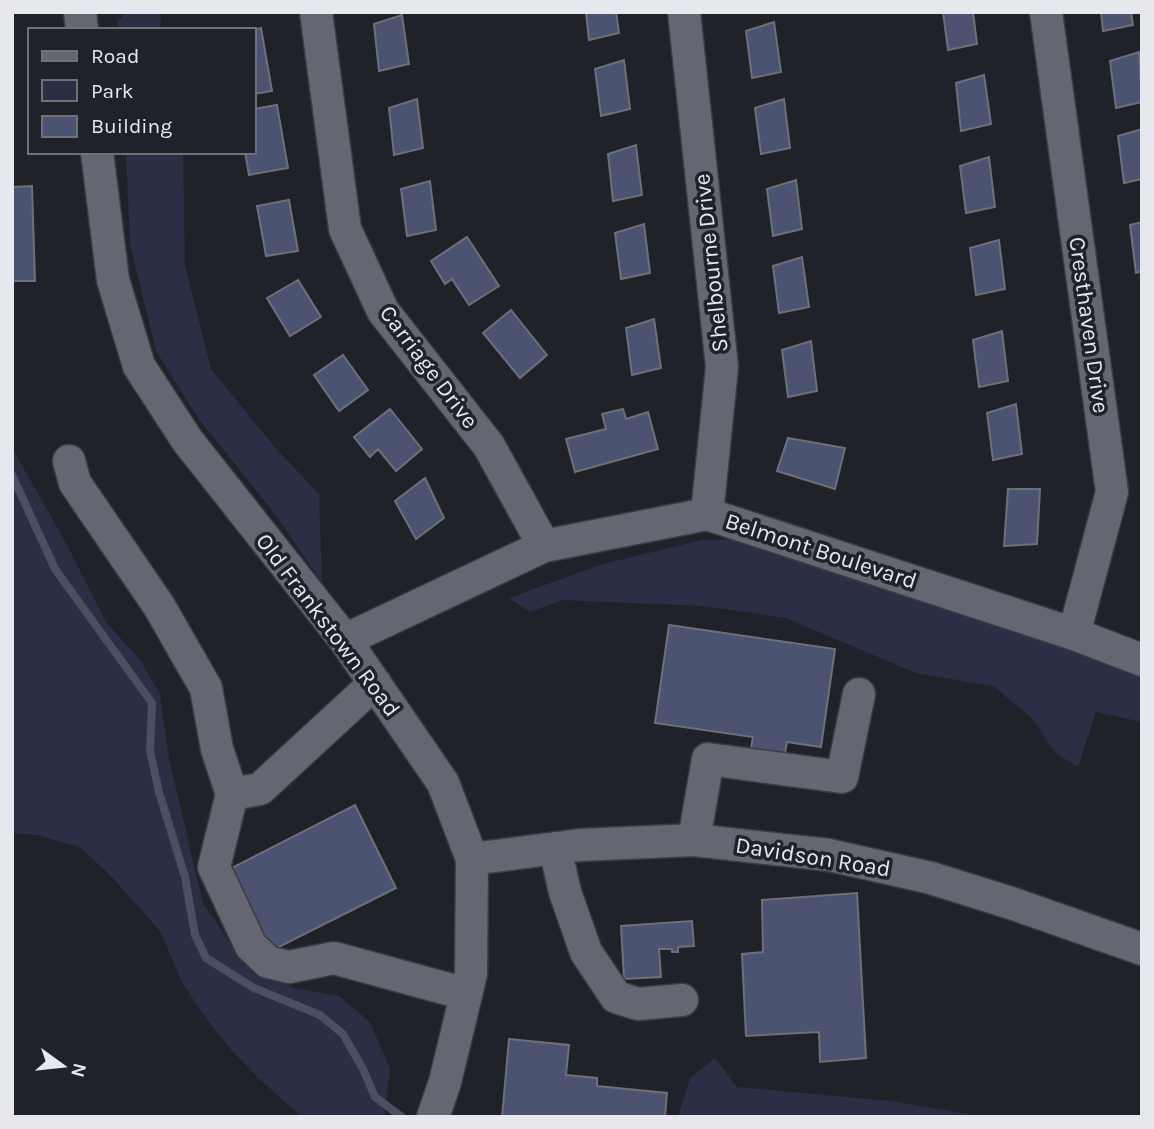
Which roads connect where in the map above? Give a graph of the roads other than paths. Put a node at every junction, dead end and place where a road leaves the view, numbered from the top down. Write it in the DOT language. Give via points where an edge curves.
graph roads {
  1 [pos="316,12"];
  2 [pos="684,12"];
  3 [pos="1046,12"];
  4 [pos="97,154"];
  5 [pos="69,461"];
  6 [pos="707,514"];
  7 [pos="544,546"];
  8 [pos="1074,634"];
  9 [pos="345,640"];
  10 [pos="1142,660"];
  11 [pos="375,683"];
  12 [pos="859,694"];
  13 [pos="232,794"];
  14 [pos="694,841"];
  15 [pos="555,848"];
  16 [pos="472,859"];
  17 [pos="1142,949"];
  18 [pos="466,994"];
  19 [pos="682,1000"];
  20 [pos="433,1117"];
  1 -- 7 [label="street, Carriage Drive" via="345,229 383,311 489,446"];
  2 -- 6 [label="street, Shelbourne Drive" via="722,366"];
  3 -- 8 [label="street, Cresthaven Drive" via="1112,492"];
  4 -- 9 [label="street, Old Frankstown Road" via="113,280 139,366 187,440"];
  5 -- 13 [label="street" via="75,484 159,606 206,688 217,749"];
  6 -- 7 [label="street, Belmont Boulevard"];
  6 -- 8 [label="street, Belmont Boulevard"];
  7 -- 9 [label="street, Belmont Boulevard"];
  8 -- 10 [label="street, Belmont Boulevard"];
  9 -- 11 [label="street, Old Frankstown Road"];
  11 -- 13 [label="street" via="260,789"];
  11 -- 16 [label="street, Old Frankstown Road" via="443,783"];
  12 -- 14 [label="street" via="842,777 708,760"];
  13 -- 18 [label="street" via="214,867 251,946 268,962 289,967 334,958"];
  14 -- 15 [label="street, Davidson Road"];
  14 -- 17 [label="street, Davidson Road" via="829,855 932,878"];
  15 -- 16 [label="street, Davidson Road"];
  15 -- 19 [label="street" via="586,952 616,997 638,1004"];
  16 -- 18 [label="street, Old Frankstown Road" via="471,974"];
  18 -- 20 [label="street, Old Frankstown Road"];
}
